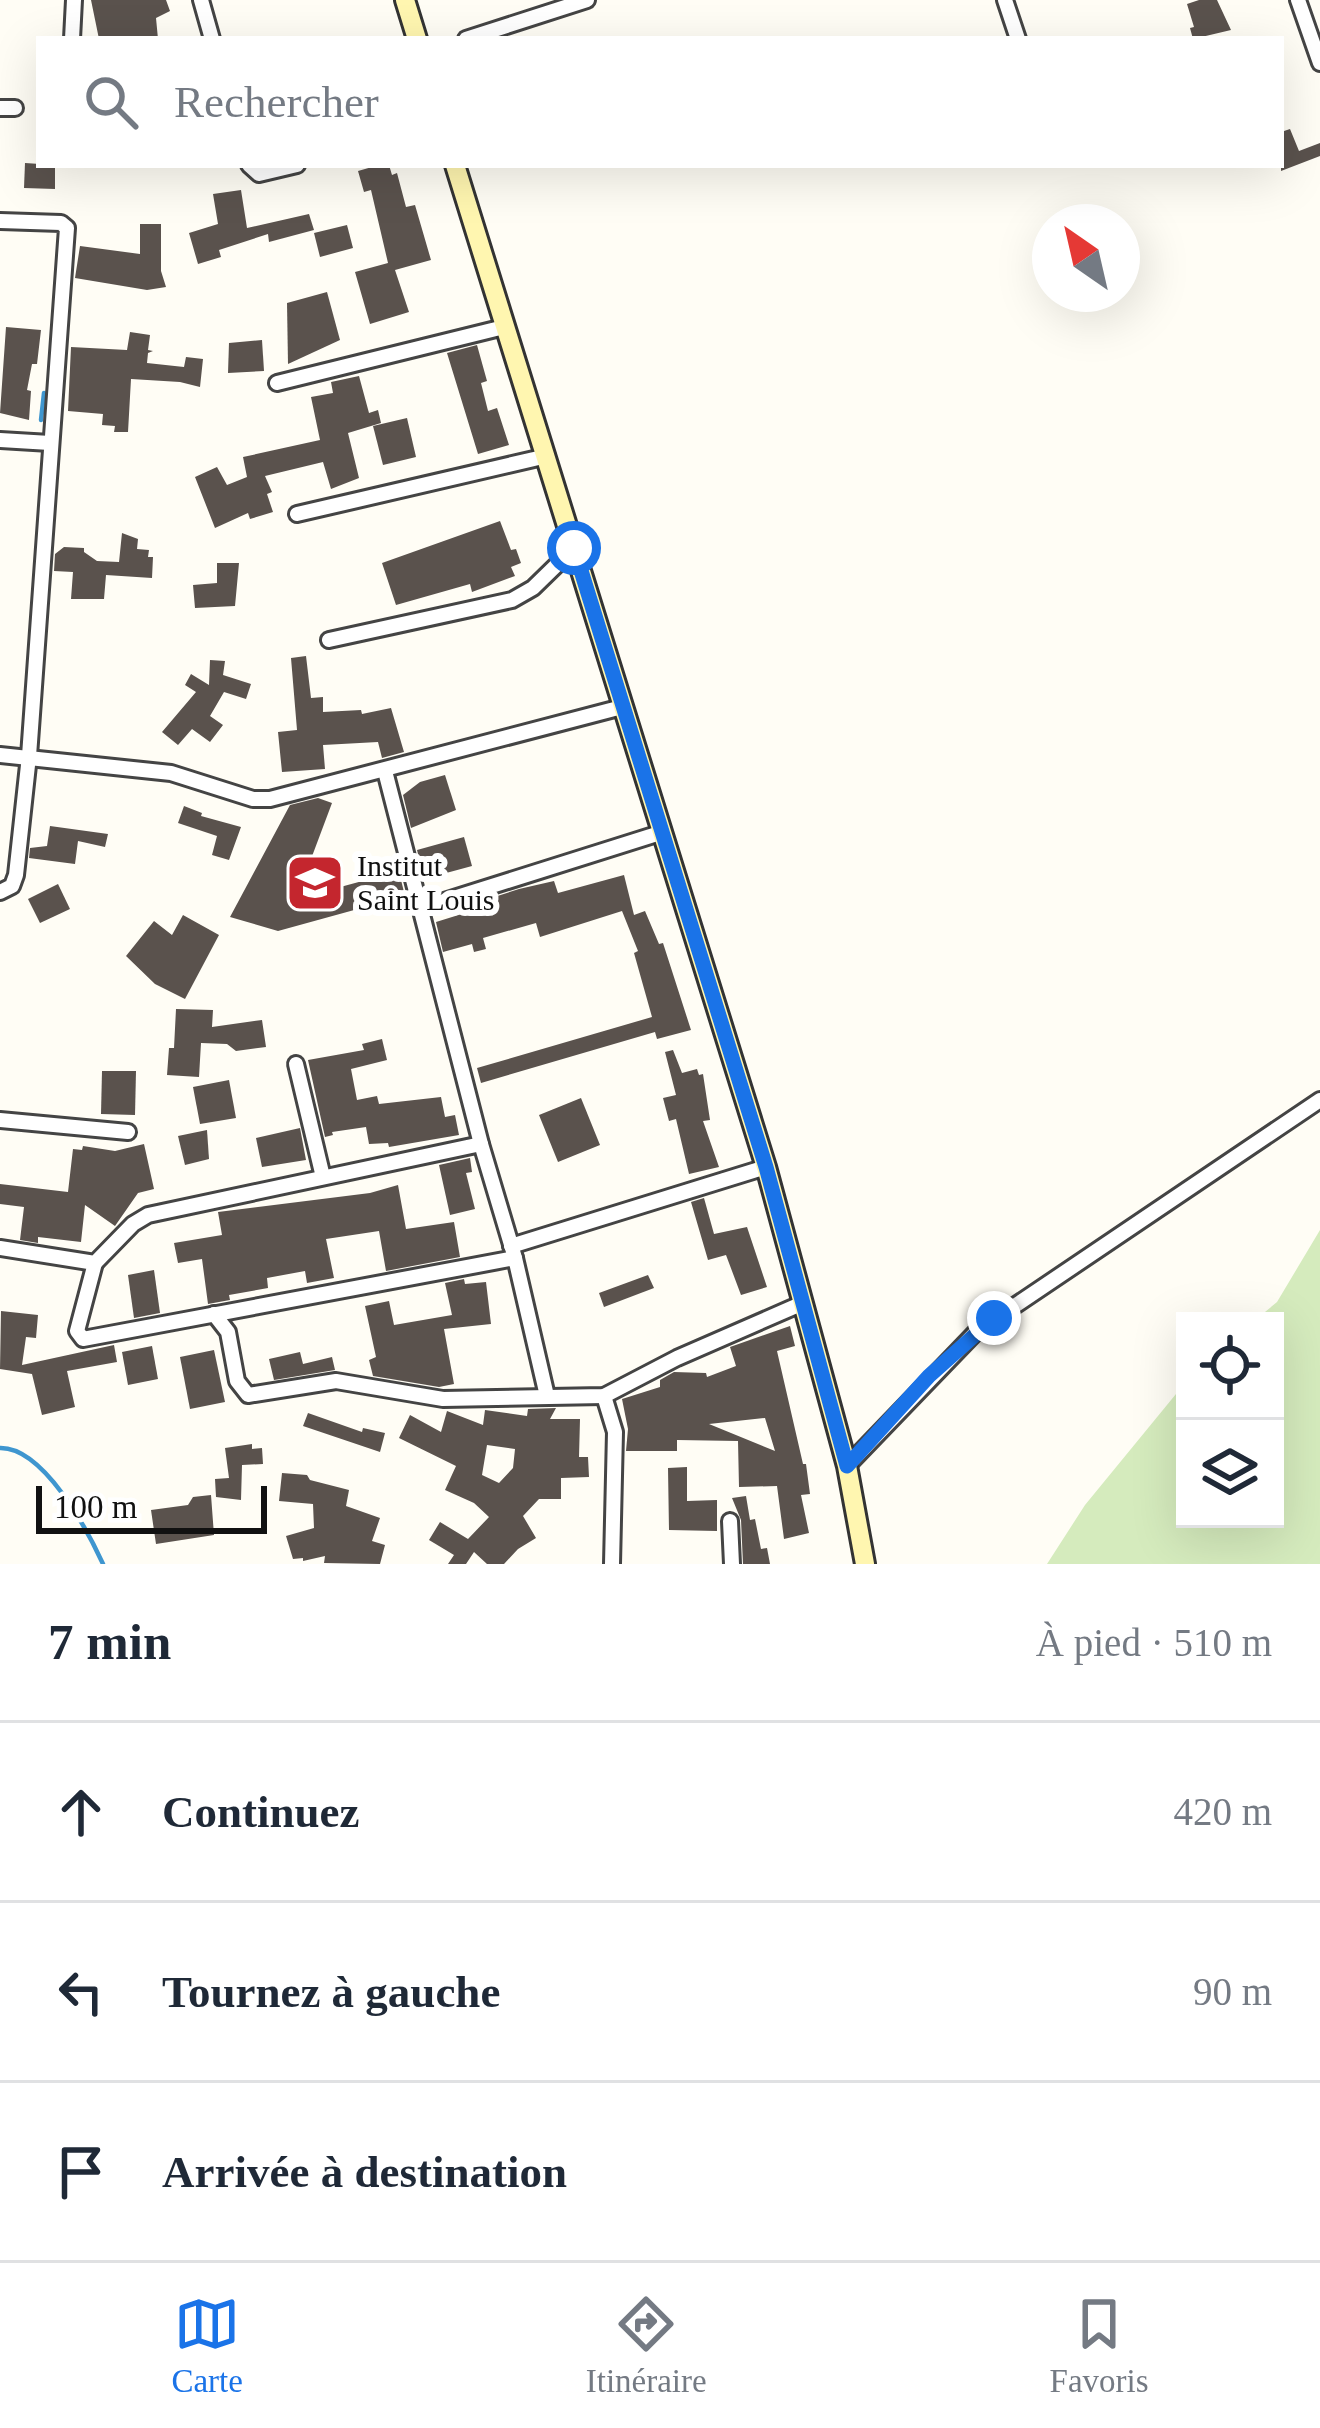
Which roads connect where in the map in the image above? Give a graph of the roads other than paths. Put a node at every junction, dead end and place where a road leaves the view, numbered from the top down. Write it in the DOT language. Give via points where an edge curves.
graph roads {
  1 [pos="74,0"];
  2 [pos="200,0"];
  3 [pos="405,0"];
  4 [pos="587,0"];
  5 [pos="1004,0"];
  6 [pos="1298,0"];
  7 [pos="72,36"];
  8 [pos="211,36"];
  9 [pos="416,36"];
  10 [pos="475,36"];
  11 [pos="1017,36"];
  12 [pos="1320,63"];
  13 [pos="252,168"];
  14 [pos="284,168"];
  15 [pos="456,168"];
  16 [pos="0,221"];
  17 [pos="504,327"];
  18 [pos="277,383"];
  19 [pos="0,440"];
  20 [pos="50,443"];
  21 [pos="547,455"];
  22 [pos="297,514"];
  23 [pos="574,548"];
  24 [pos="328,640"];
  25 [pos="622,707"];
  26 [pos="0,755"];
  27 [pos="29,756"];
  28 [pos="385,771"];
  29 [pos="660,833"];
  30 [pos="0,892"];
  31 [pos="422,908"];
  32 [pos="296,1064"];
  33 [pos="1320,1100"];
  34 [pos="0,1120"];
  35 [pos="128,1132"];
  36 [pos="481,1144"];
  37 [pos="766,1167"];
  38 [pos="323,1177"];
  39 [pos="0,1248"];
  40 [pos="513,1252"];
  41 [pos="95,1263"];
  42 [pos="803,1304"];
  43 [pos="214,1314"];
  44 [pos="547,1396"];
  45 [pos="604,1396"];
  46 [pos="847,1466"];
  47 [pos="730,1521"];
  48 [pos="612,1564"];
  49 [pos="732,1564"];
  50 [pos="865,1564"];
  1 -- 7 [label="street"];
  2 -- 8 [label="street"];
  3 -- 9 [label="main road"];
  4 -- 10 [label="street"];
  5 -- 11 [label="street"];
  6 -- 12 [label="street"];
  13 -- 14 [label="street"];
  15 -- 17 [label="main road"];
  16 -- 20 [label="street" via="67,228"];
  17 -- 18 [label="street"];
  17 -- 21 [label="main road"];
  19 -- 20 [label="street"];
  20 -- 27 [label="street"];
  21 -- 22 [label="street"];
  21 -- 23 [label="main road"];
  23 -- 24 [label="street" via="512,600"];
  23 -- 25 [label="main road"];
  25 -- 28 [label="street"];
  25 -- 29 [label="main road"];
  26 -- 27 [label="street"];
  27 -- 28 [label="street" via="170,773 253,799"];
  27 -- 30 [label="street" via="16,875"];
  28 -- 31 [label="street"];
  29 -- 31 [label="street"];
  29 -- 37 [label="main road"];
  31 -- 36 [label="street"];
  32 -- 38 [label="street"];
  33 -- 46 [label="street" via="976,1332"];
  34 -- 35 [label="street"];
  36 -- 38 [label="street"];
  36 -- 40 [label="street"];
  37 -- 40 [label="street"];
  37 -- 42 [label="main road"];
  38 -- 41 [label="street" via="148,1215"];
  39 -- 41 [label="street"];
  40 -- 43 [label="street"];
  40 -- 44 [label="street"];
  41 -- 43 [label="street" via="77,1331 83,1339"];
  42 -- 45 [label="street"];
  42 -- 46 [label="main road"];
  43 -- 44 [label="street" via="229,1332 237,1381 248,1394 336,1381 443,1399"];
  44 -- 45 [label="street"];
  45 -- 48 [label="street" via="615,1432"];
  46 -- 50 [label="main road"];
  47 -- 49 [label="street"];
}
